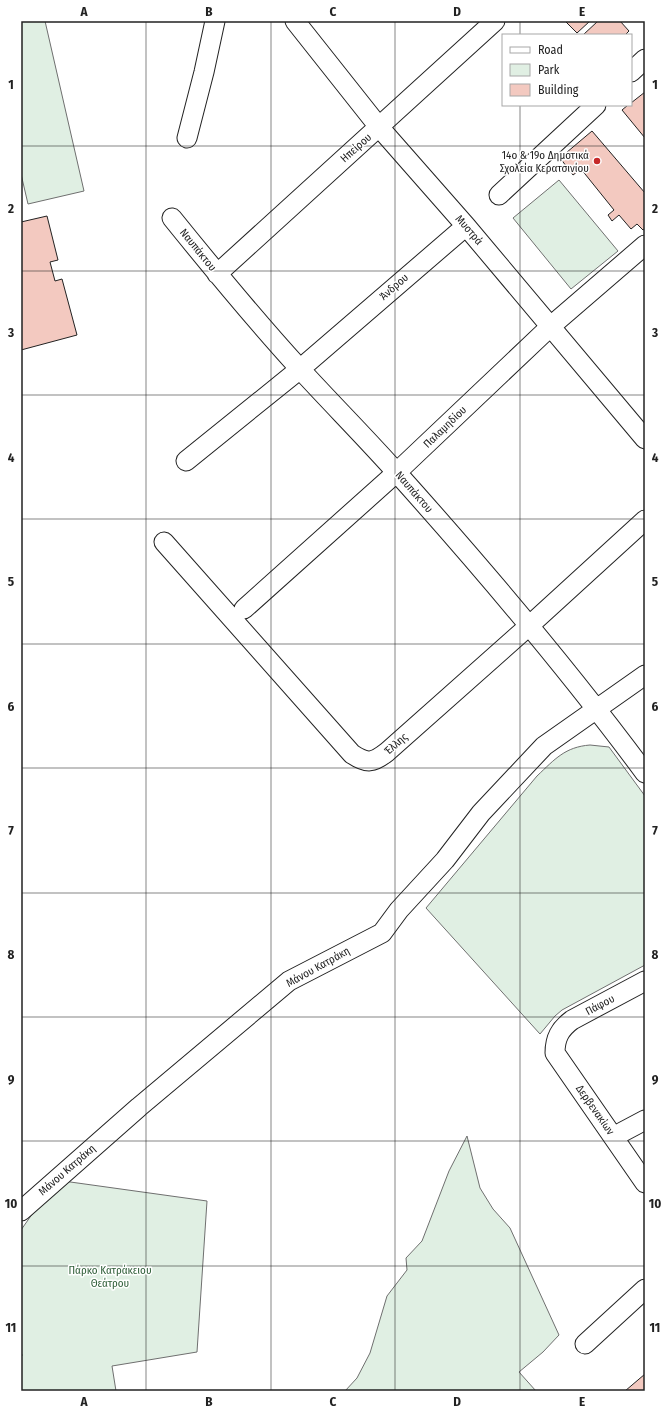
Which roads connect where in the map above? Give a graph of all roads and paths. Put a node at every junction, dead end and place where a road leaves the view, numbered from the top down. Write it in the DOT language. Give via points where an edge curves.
graph roads {
  1 [pos="215,21"];
  2 [pos="294,21"];
  3 [pos="495,21"];
  4 [pos="645,59"];
  5 [pos="632,71"];
  6 [pos="595,106"];
  7 [pos="379,127"];
  8 [pos="187,138"];
  9 [pos="499,195"];
  10 [pos="172,218"];
  11 [pos="466,226"];
  12 [pos="645,245"];
  13 [pos="217,274"];
  14 [pos="550,326"];
  15 [pos="300,369"];
  16 [pos="645,439"];
  17 [pos="186,461"];
  18 [pos="397,472"];
  19 [pos="645,520"];
  20 [pos="164,542"];
  21 [pos="244,609"];
  22 [pos="530,625"];
  23 [pos="645,675"];
  24 [pos="596,708"];
  25 [pos="645,773"];
  26 [pos="645,981"];
  27 [pos="558,1034"];
  28 [pos="645,1120"];
  29 [pos="613,1137"];
  30 [pos="645,1183"];
  31 [pos="21,1211"];
  32 [pos="645,1289"];
  33 [pos="585,1344"];
  1 -- 8 [label="street"];
  2 -- 7 [label="street, Μυστρά"];
  3 -- 7 [label="street, Ηπείρου"];
  4 -- 5 [label="street"];
  6 -- 9 [label="street"];
  7 -- 11 [label="street, Μυστρά"];
  7 -- 13 [label="street, Ηπείρου"];
  10 -- 13 [label="street, Ναυπάκτου"];
  11 -- 14 [label="street, Μυστρά"];
  11 -- 15 [label="street, Άνδρου"];
  12 -- 14 [label="street, Παλαμηδίου"];
  13 -- 15 [label="street, Ναυπάκτου"];
  14 -- 16 [label="street, Μυστρά"];
  14 -- 18 [label="street, Παλαμηδίου"];
  15 -- 17 [label="street, Άνδρου"];
  15 -- 18 [label="street, Ναυπάκτου"];
  18 -- 21 [label="street, Παλαμηδίου"];
  18 -- 22 [label="street, Ναυπάκτου"];
  19 -- 22 [label="street, Έλλης"];
  20 -- 22 [label="street, Έλλης" via="352,754 369,762 387,752"];
  22 -- 24 [label="street, Ναυπάκτου"];
  23 -- 24 [label="street, Μάνου Κατράκη"];
  24 -- 25 [label="street, Ναυπάκτου"];
  24 -- 31 [label="street, Μάνου Κατράκη" via="544,746 481,814 382,933 289,981 139,1107"];
  26 -- 27 [label="street, Πάφου" via="572,1020"];
  27 -- 29 [label="street, Δερβενακίων" via="555,1053"];
  28 -- 29 [label="street"];
  29 -- 30 [label="street, Δερβενακίων"];
  32 -- 33 [label="street"];
}
